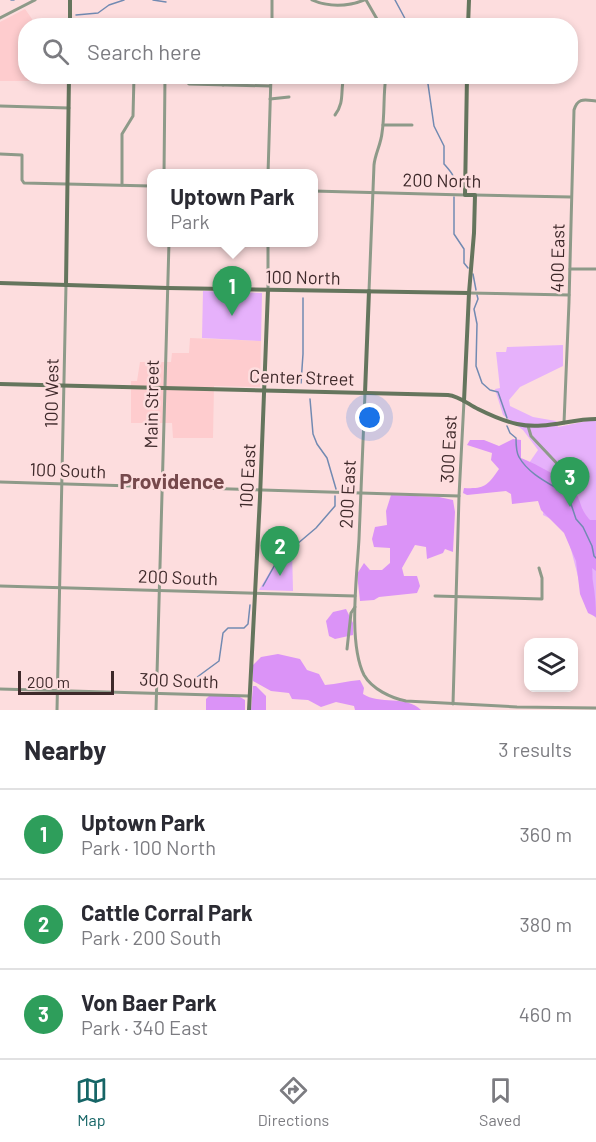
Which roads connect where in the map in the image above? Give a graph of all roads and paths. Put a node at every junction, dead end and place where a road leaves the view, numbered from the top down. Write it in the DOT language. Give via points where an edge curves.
graph roads {
  1 [pos="35,0"];
  2 [pos="70,0"];
  3 [pos="272,0"];
  4 [pos="312,0"];
  5 [pos="365,0"];
  6 [pos="469,0"];
  7 [pos="0,18"];
  8 [pos="70,18"];
  9 [pos="272,18"];
  10 [pos="376,18"];
  11 [pos="468,18"];
  12 [pos="69,84"];
  13 [pos="134,84"];
  14 [pos="165,84"];
  15 [pos="189,84"];
  16 [pos="342,84"];
  17 [pos="385,84"];
  18 [pos="467,84"];
  19 [pos="223,85"];
  20 [pos="270,86"];
  21 [pos="289,97"];
  22 [pos="270,99"];
  23 [pos="596,101"];
  24 [pos="0,106"];
  25 [pos="69,108"];
  26 [pos="335,115"];
  27 [pos="383,124"];
  28 [pos="412,125"];
  29 [pos="0,154"];
  30 [pos="164,169"];
  31 [pos="268,169"];
  32 [pos="68,184"];
  33 [pos="122,186"];
  34 [pos="147,186"];
  35 [pos="318,191"];
  36 [pos="373,192"];
  37 [pos="465,195"];
  38 [pos="475,195"];
  39 [pos="571,197"];
  40 [pos="169,247"];
  41 [pos="268,247"];
  42 [pos="570,269"];
  43 [pos="596,269"];
  44 [pos="0,283"];
  45 [pos="66,285"];
  46 [pos="168,288"];
  47 [pos="268,290"];
  48 [pos="369,291"];
  49 [pos="469,293"];
  50 [pos="569,295"];
  51 [pos="0,384"];
  52 [pos="64,385"];
  53 [pos="165,388"];
  54 [pos="264,390"];
  55 [pos="465,390"];
  56 [pos="365,393"];
  57 [pos="454,396"];
  58 [pos="464,401"];
  59 [pos="596,419"];
  60 [pos="564,423"];
  61 [pos="528,426"];
  62 [pos="0,482"];
  63 [pos="62,483"];
  64 [pos="571,486"];
  65 [pos="163,487"];
  66 [pos="260,491"];
  67 [pos="361,493"];
  68 [pos="459,496"];
  69 [pos="539,568"];
  70 [pos="0,586"];
  71 [pos="60,587"];
  72 [pos="159,590"];
  73 [pos="255,593"];
  74 [pos="356,596"];
  75 [pos="435,596"];
  76 [pos="456,596"];
  77 [pos="356,605"];
  78 [pos="347,649"];
  79 [pos="0,689"];
  80 [pos="57,690"];
  81 [pos="156,692"];
  82 [pos="249,696"];
  83 [pos="453,704"];
  84 [pos="484,708"];
  85 [pos="596,708"];
  86 [pos="517,709"];
  87 [pos="578,709"];
  88 [pos="57,710"];
  89 [pos="156,710"];
  90 [pos="249,710"];
  1 -- 7 [label="street"];
  2 -- 8 [label="street"];
  3 -- 9 [label="street"];
  4 -- 5 [label="street" via="327,5"];
  5 -- 10 [label="street"];
  6 -- 11 [label="street"];
  12 -- 25 [label="street, 100 West"];
  13 -- 33 [label="street" via="133,116 122,134"];
  14 -- 30 [label="street"];
  15 -- 19 [label="street"];
  16 -- 26 [label="street" via="342,104"];
  17 -- 27 [label="street, 200 East"];
  18 -- 37 [label="street"];
  19 -- 20 [label="street"];
  20 -- 22 [label="street"];
  21 -- 22 [label="street"];
  22 -- 31 [label="street"];
  23 -- 39 [label="street, 400 East" via="579,101 574,110"];
  24 -- 25 [label="street"];
  25 -- 32 [label="street, 100 West"];
  27 -- 28 [label="street"];
  27 -- 36 [label="street, 200 East" via="375,155"];
  29 -- 32 [label="street" via="22,155 24,183"];
  32 -- 33 [label="street"];
  32 -- 45 [label="street, 100 West"];
  33 -- 34 [label="street"];
  35 -- 36 [label="street, 200 North"];
  36 -- 37 [label="street, 200 North"];
  36 -- 48 [label="street, 200 East"];
  37 -- 38 [label="street, 200 North"];
  38 -- 39 [label="street, 200 North"];
  38 -- 49 [label="street, 300 East"];
  39 -- 42 [label="street, 400 East"];
  40 -- 46 [label="street, Main Street"];
  41 -- 47 [label="street, 100 East"];
  42 -- 43 [label="street"];
  42 -- 50 [label="street, 400 East"];
  44 -- 45 [label="street, 100 North"];
  45 -- 46 [label="street, 100 North"];
  45 -- 52 [label="street, 100 West"];
  46 -- 47 [label="street, 100 North"];
  46 -- 53 [label="street, Main Street"];
  47 -- 48 [label="street, 100 North"];
  47 -- 54 [label="street, 100 East"];
  48 -- 49 [label="street, 100 North"];
  48 -- 56 [label="street, 200 East"];
  49 -- 50 [label="street, 100 North"];
  49 -- 55 [label="street, 300 East"];
  50 -- 60 [label="street, 400 East"];
  51 -- 52 [label="street, Center Street"];
  52 -- 53 [label="street, Center Street"];
  52 -- 63 [label="street, 100 West"];
  53 -- 54 [label="street, Center Street"];
  53 -- 65 [label="street, Main Street"];
  54 -- 56 [label="street, Center Street"];
  54 -- 66 [label="street, 100 East"];
  55 -- 57 [label="street"];
  55 -- 58 [label="street, 300 East"];
  56 -- 57 [label="street, Center Street"];
  56 -- 67 [label="street, 200 East"];
  57 -- 58 [label="street, Center Street"];
  58 -- 61 [label="street, Center Street"];
  58 -- 68 [label="street, 300 East"];
  59 -- 60 [label="street, Center Street"];
  60 -- 61 [label="street, Center Street"];
  61 -- 64 [label="street" via="531,436 566,473"];
  62 -- 63 [label="street, 100 South"];
  63 -- 65 [label="street, 100 South"];
  63 -- 71 [label="street, 100 West"];
  65 -- 66 [label="street, 100 South"];
  65 -- 72 [label="street, Main Street"];
  66 -- 67 [label="street, 100 South"];
  66 -- 73 [label="street, 100 East"];
  67 -- 68 [label="street, 100 South"];
  67 -- 74 [label="street, 200 East"];
  68 -- 76 [label="street, 300 East"];
  69 -- 76 [label="street" via="542,599"];
  70 -- 71 [label="street, 200 South"];
  71 -- 72 [label="street, 200 South"];
  71 -- 80 [label="street, 100 West"];
  72 -- 73 [label="street, 200 South"];
  72 -- 81 [label="street, Main Street"];
  73 -- 74 [label="street, 200 South"];
  73 -- 82 [label="street, 100 East"];
  74 -- 77 [label="street, 200 East"];
  75 -- 76 [label="street"];
  76 -- 83 [label="street, 300 East"];
  77 -- 78 [label="street" via="351,613"];
  77 -- 83 [label="street, 200 East" via="362,668 372,685 400,700"];
  79 -- 80 [label="street, 300 South"];
  80 -- 81 [label="street, 300 South"];
  80 -- 88 [label="street, 100 West"];
  81 -- 82 [label="street, 300 South"];
  81 -- 89 [label="street, Main Street"];
  82 -- 90 [label="street, 100 East"];
  83 -- 84 [label="street"];
  84 -- 86 [label="street"];
  85 -- 87 [label="street"];
  86 -- 87 [label="street"];
}
